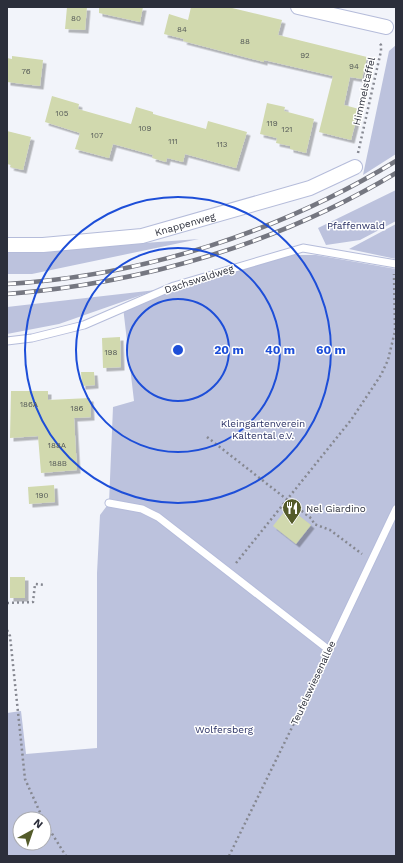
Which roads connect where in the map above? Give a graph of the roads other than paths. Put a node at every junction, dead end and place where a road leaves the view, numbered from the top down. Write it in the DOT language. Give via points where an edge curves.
graph roads {
  1 [pos="298,7"];
  2 [pos="386,27"];
  3 [pos="355,167"];
  4 [pos="7,245"];
  5 [pos="395,264"];
  6 [pos="7,341"];
  7 [pos="109,503"];
  8 [pos="396,509"];
  1 -- 2 [label="street"];
  3 -- 4 [label="street, Knappenweg" via="310,188 142,236 42,245"];
  5 -- 6 [label="lane, Dachswaldweg" via="303,248 174,286 84,325 32,338"];
  7 -- 8 [label="lane, Teufelswiesenallee" via="142,509 158,517 329,650"];
}
